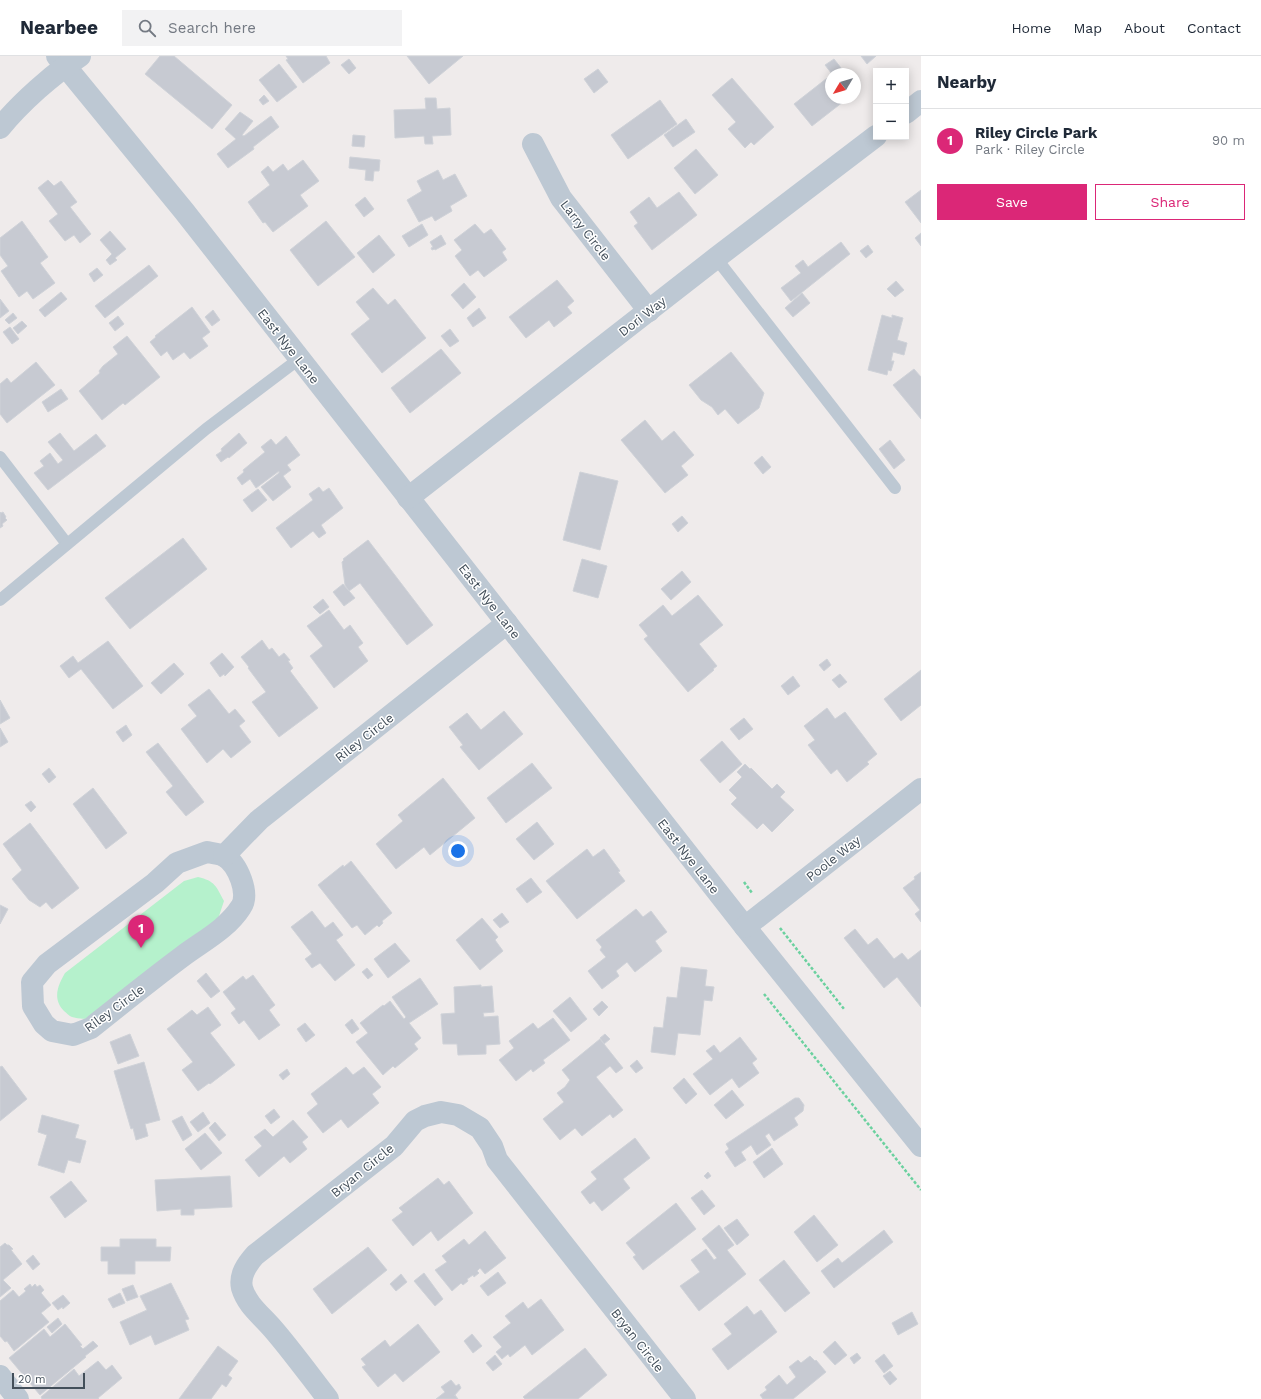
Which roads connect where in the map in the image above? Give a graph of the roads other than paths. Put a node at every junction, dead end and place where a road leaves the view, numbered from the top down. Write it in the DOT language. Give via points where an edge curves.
graph roads {
  1 [pos="67,59"];
  2 [pos="921,102"];
  3 [pos="909,111"];
  4 [pos="0,128"];
  5 [pos="873,138"];
  6 [pos="533,144"];
  7 [pos="716,258"];
  8 [pos="649,310"];
  9 [pos="299,359"];
  10 [pos="0,457"];
  11 [pos="895,488"];
  12 [pos="408,498"];
  13 [pos="67,544"];
  14 [pos="0,600"];
  15 [pos="508,623"];
  16 [pos="921,789"];
  17 [pos="224,856"];
  18 [pos="745,927"];
  19 [pos="921,1146"];
  20 [pos="0,1376"];
  21 [pos="18,1399"];
  22 [pos="328,1399"];
  23 [pos="684,1399"];
  1 -- 4 [label="street"];
  1 -- 9 [label="street, East Nye Lane"];
  2 -- 3 [label="street"];
  5 -- 7 [label="street, Dori Way"];
  6 -- 8 [label="street, Larry Circle" via="561,198"];
  7 -- 8 [label="street, Dori Way"];
  7 -- 11 [label="lane"];
  8 -- 12 [label="street, Dori Way"];
  9 -- 12 [label="street, East Nye Lane"];
  9 -- 13 [label="lane" via="206,429"];
  10 -- 13 [label="lane"];
  12 -- 15 [label="street, East Nye Lane"];
  13 -- 14 [label="lane"];
  15 -- 17 [label="street, Riley Circle" via="259,820"];
  15 -- 18 [label="street, East Nye Lane"];
  16 -- 18 [label="street, Poole Way"];
  17 -- 17 [label="street, Riley Circle" via="236,866 245,892 241,908 222,929 182,956 91,1028 73,1035 52,1031 44,1024 33,1006 32,982 47,964 155,883 177,863 207,852"];
  18 -- 19 [label="street, East Nye Lane"];
  20 -- 21 [label="street"];
  22 -- 23 [label="street, Bryan Circle" via="273,1329 248,1302 242,1286 242,1274 255,1255 394,1146 415,1120 441,1112 458,1115 480,1128 492,1146 497,1160"];
}
